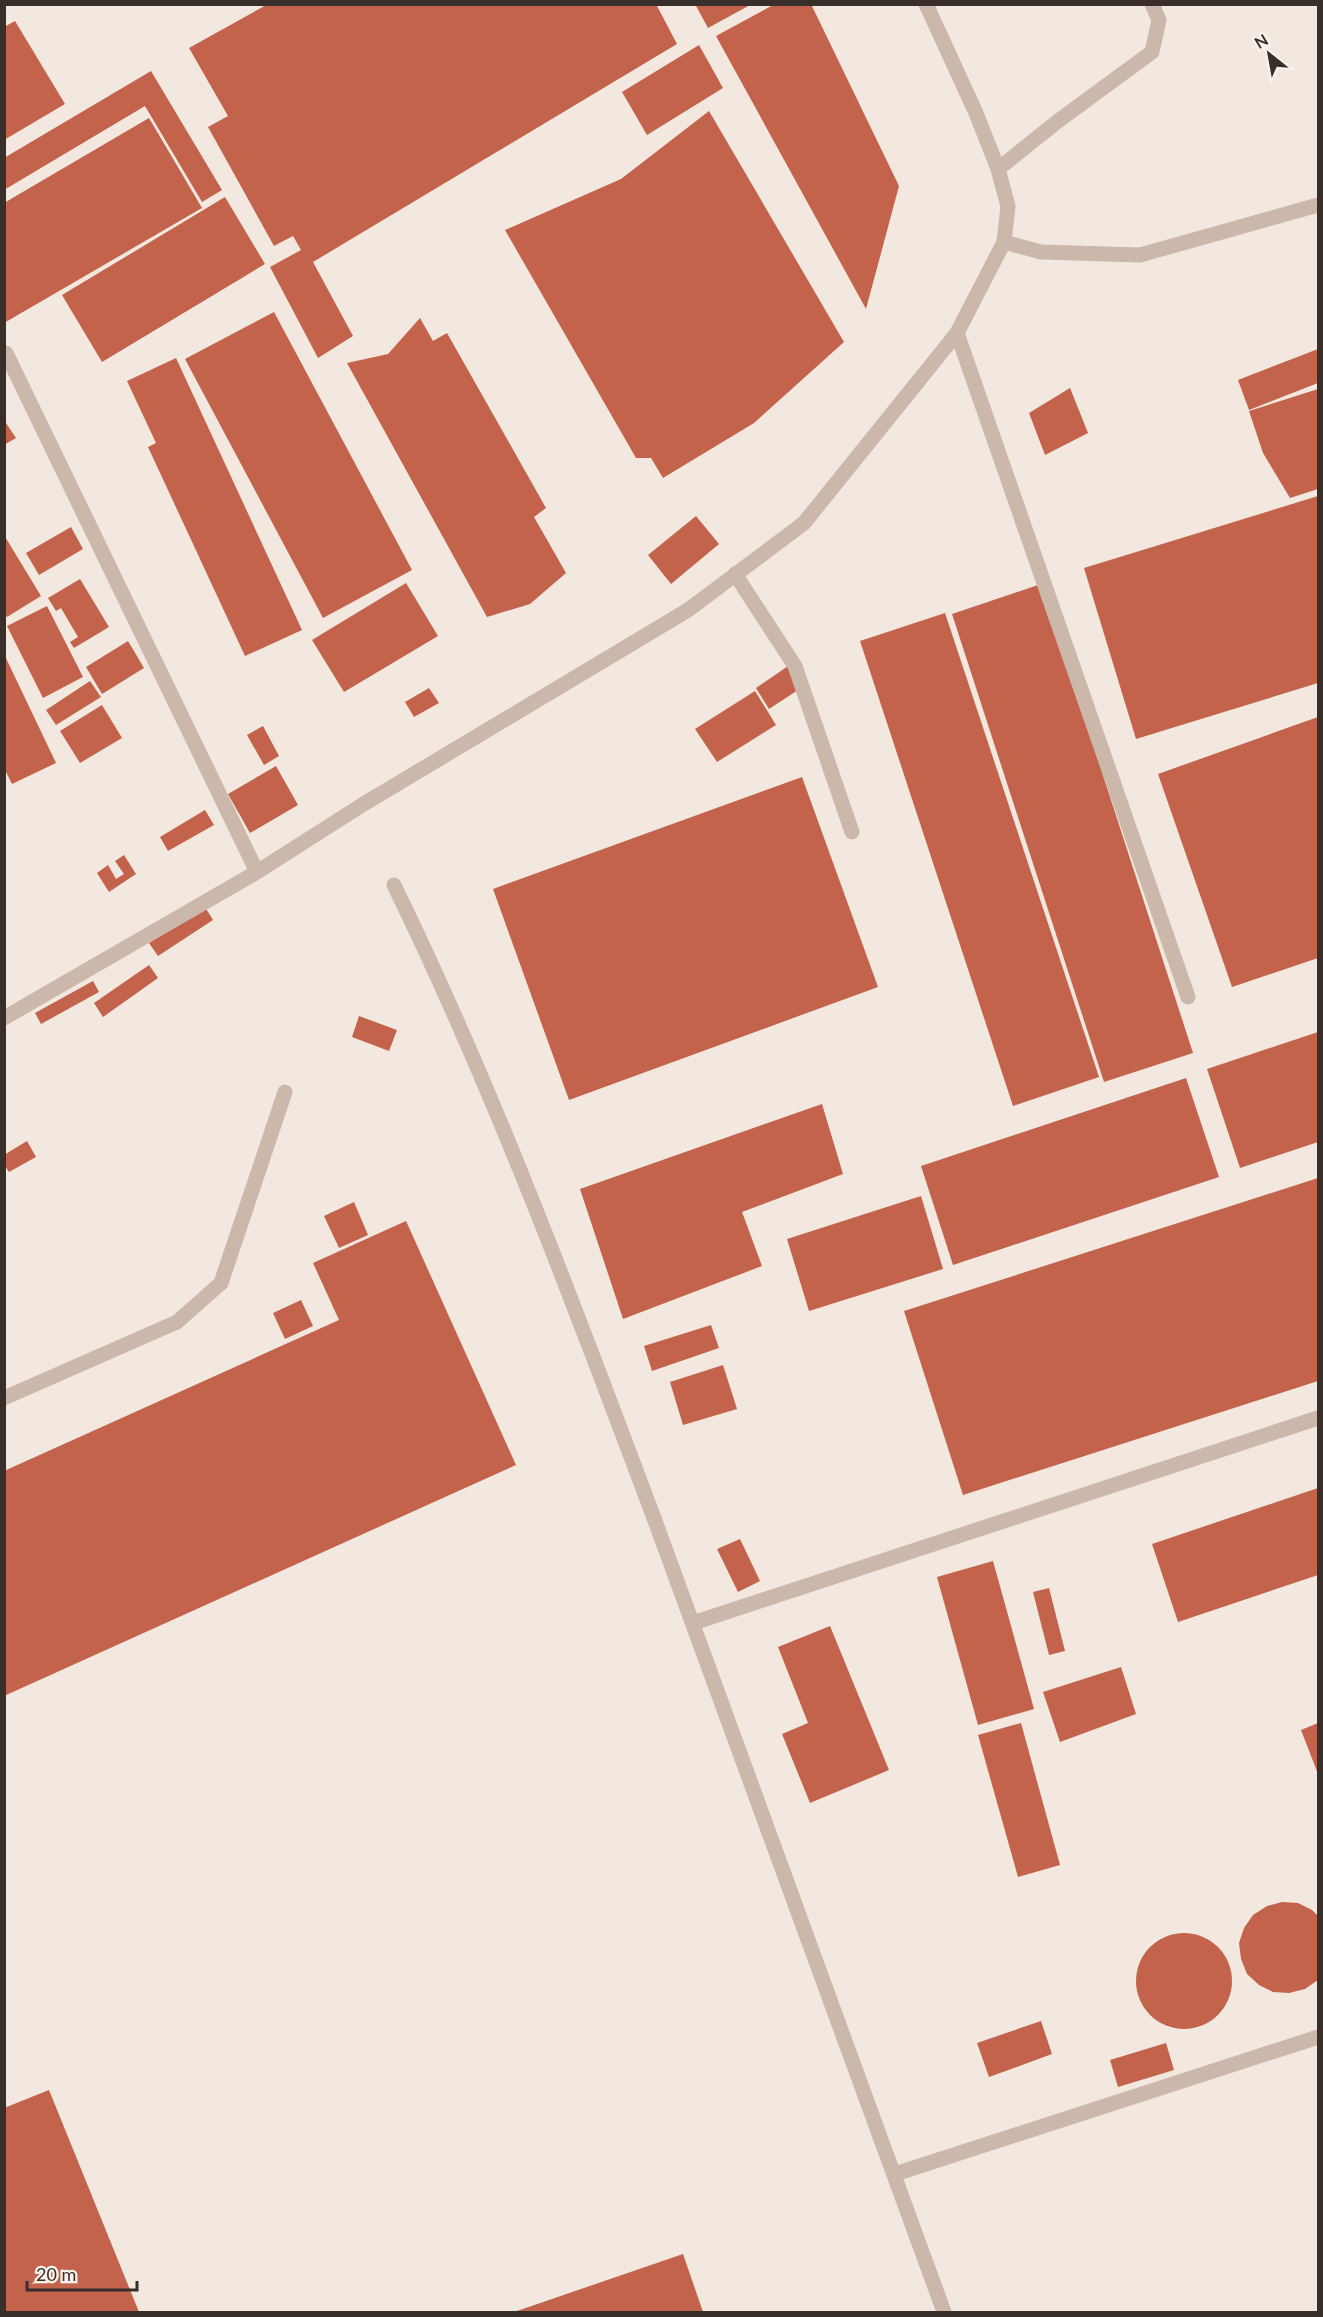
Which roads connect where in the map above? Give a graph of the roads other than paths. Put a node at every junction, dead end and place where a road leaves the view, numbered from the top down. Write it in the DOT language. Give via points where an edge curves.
graph roads {
  1 [pos="926,4"];
  2 [pos="1152,4"];
  3 [pos="998,169"];
  4 [pos="1318,205"];
  5 [pos="1004,242"];
  6 [pos="957,333"];
  7 [pos="6,354"];
  8 [pos="735,574"];
  9 [pos="852,832"];
  10 [pos="256,872"];
  11 [pos="394,885"];
  12 [pos="1188,997"];
  13 [pos="4,1018"];
  14 [pos="285,1092"];
  15 [pos="4,1398"];
  16 [pos="1318,1418"];
  17 [pos="693,1623"];
  18 [pos="1318,2037"];
  19 [pos="895,2174"];
  20 [pos="944,2313"];
  1 -- 3 [label="street"];
  2 -- 3 [label="street" via="1159,20 1152,52"];
  3 -- 5 [label="street" via="1008,206"];
  4 -- 5 [label="street" via="1140,255 1041,252"];
  5 -- 6 [label="street"];
  6 -- 8 [label="street" via="804,523"];
  6 -- 12 [label="street"];
  7 -- 10 [label="street"];
  8 -- 9 [label="street" via="795,666"];
  8 -- 10 [label="street" via="688,610"];
  10 -- 13 [label="street"];
  11 -- 17 [label="street" via="498,1113"];
  14 -- 15 [label="street" via="221,1283 177,1322"];
  16 -- 17 [label="street"];
  17 -- 19 [label="street"];
  18 -- 19 [label="street"];
  19 -- 20 [label="street"];
}
